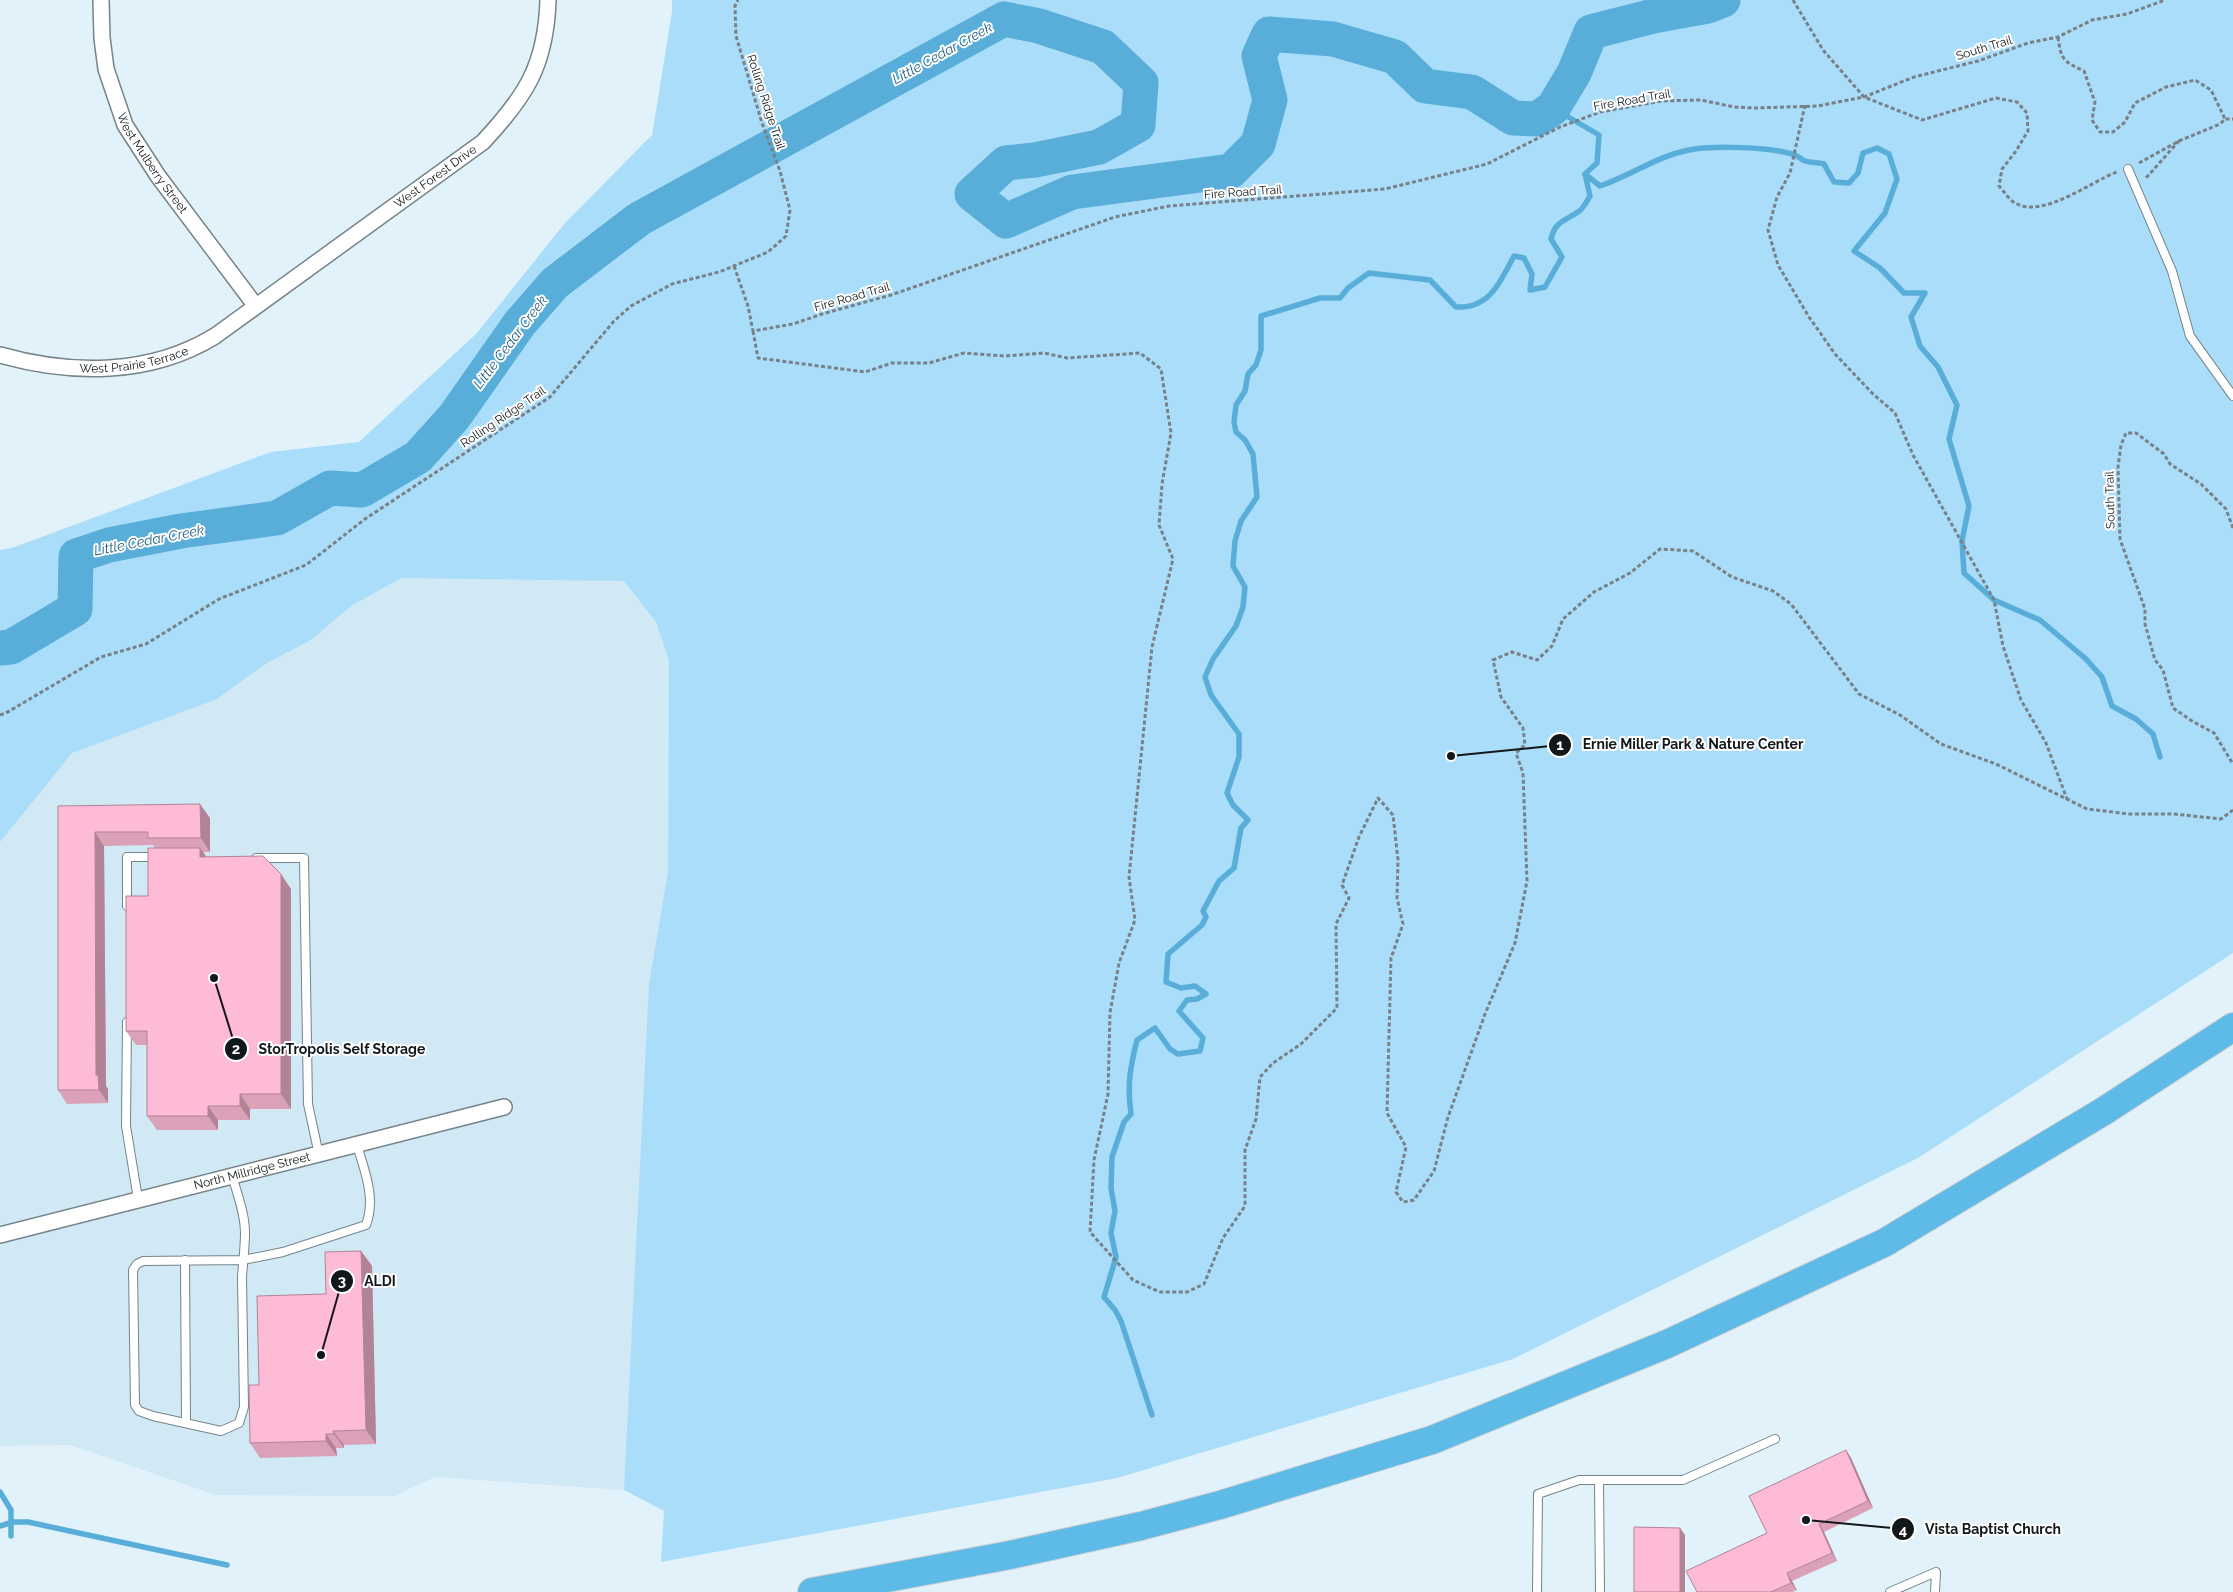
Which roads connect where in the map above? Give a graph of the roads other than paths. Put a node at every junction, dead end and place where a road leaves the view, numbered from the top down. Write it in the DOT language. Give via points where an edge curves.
graph roads {
  1 [pos="101,0"];
  2 [pos="548,0"];
  3 [pos="2128,168"];
  4 [pos="256,306"];
  5 [pos="0,355"];
  6 [pos="2233,396"];
  7 [pos="167,857"];
  8 [pos="246,858"];
  9 [pos="127,916"];
  10 [pos="127,1014"];
  11 [pos="2233,1027"];
  12 [pos="504,1107"];
  13 [pos="357,1145"];
  14 [pos="319,1155"];
  15 [pos="232,1175"];
  16 [pos="138,1200"];
  17 [pos="0,1235"];
  18 [pos="185,1260"];
  19 [pos="243,1260"];
  20 [pos="186,1424"];
  21 [pos="1775,1440"];
  22 [pos="1599,1480"];
  23 [pos="812,1592"];
  24 [pos="1537,1592"];
  25 [pos="1600,1592"];
  26 [pos="1890,1592"];
  27 [pos="1936,1592"];
  1 -- 4 [label="street, West Mulberry Street" via="106,69 126,126 158,176"];
  2 -- 4 [label="street, West Forest Drive" via="548,24 530,83 511,112 483,142"];
  3 -- 6 [label="lane" via="2172,271 2190,336"];
  4 -- 5 [label="street, West Prairie Terrace" via="197,348 146,364 82,370"];
  7 -- 9 [label="lane" via="127,857"];
  8 -- 14 [label="lane" via="304,858 308,1104"];
  10 -- 16 [label="lane" via="126,1126"];
  11 -- 23 [label="highway" via="2104,1111 1884,1243 1668,1344 1432,1440 1238,1500 1141,1526 1010,1555"];
  12 -- 13 [label="street, North Millridge Street"];
  13 -- 14 [label="street, North Millridge Street"];
  13 -- 19 [label="lane" via="370,1193 371,1212 366,1225 283,1252"];
  14 -- 15 [label="street, North Millridge Street"];
  15 -- 16 [label="street, North Millridge Street"];
  15 -- 19 [label="lane" via="245,1232"];
  16 -- 17 [label="street, North Millridge Street"];
  18 -- 19 [label="lane"];
  18 -- 20 [label="lane"];
  18 -- 20 [label="lane" via="143,1261 137,1264 132,1274 135,1405 139,1411"];
  19 -- 20 [label="lane" via="243,1415 239,1423 221,1431"];
  21 -- 22 [label="lane" via="1683,1480"];
  22 -- 24 [label="lane" via="1579,1480 1538,1494"];
  22 -- 25 [label="lane"];
  26 -- 27 [label="lane" via="1936,1572"];
}
